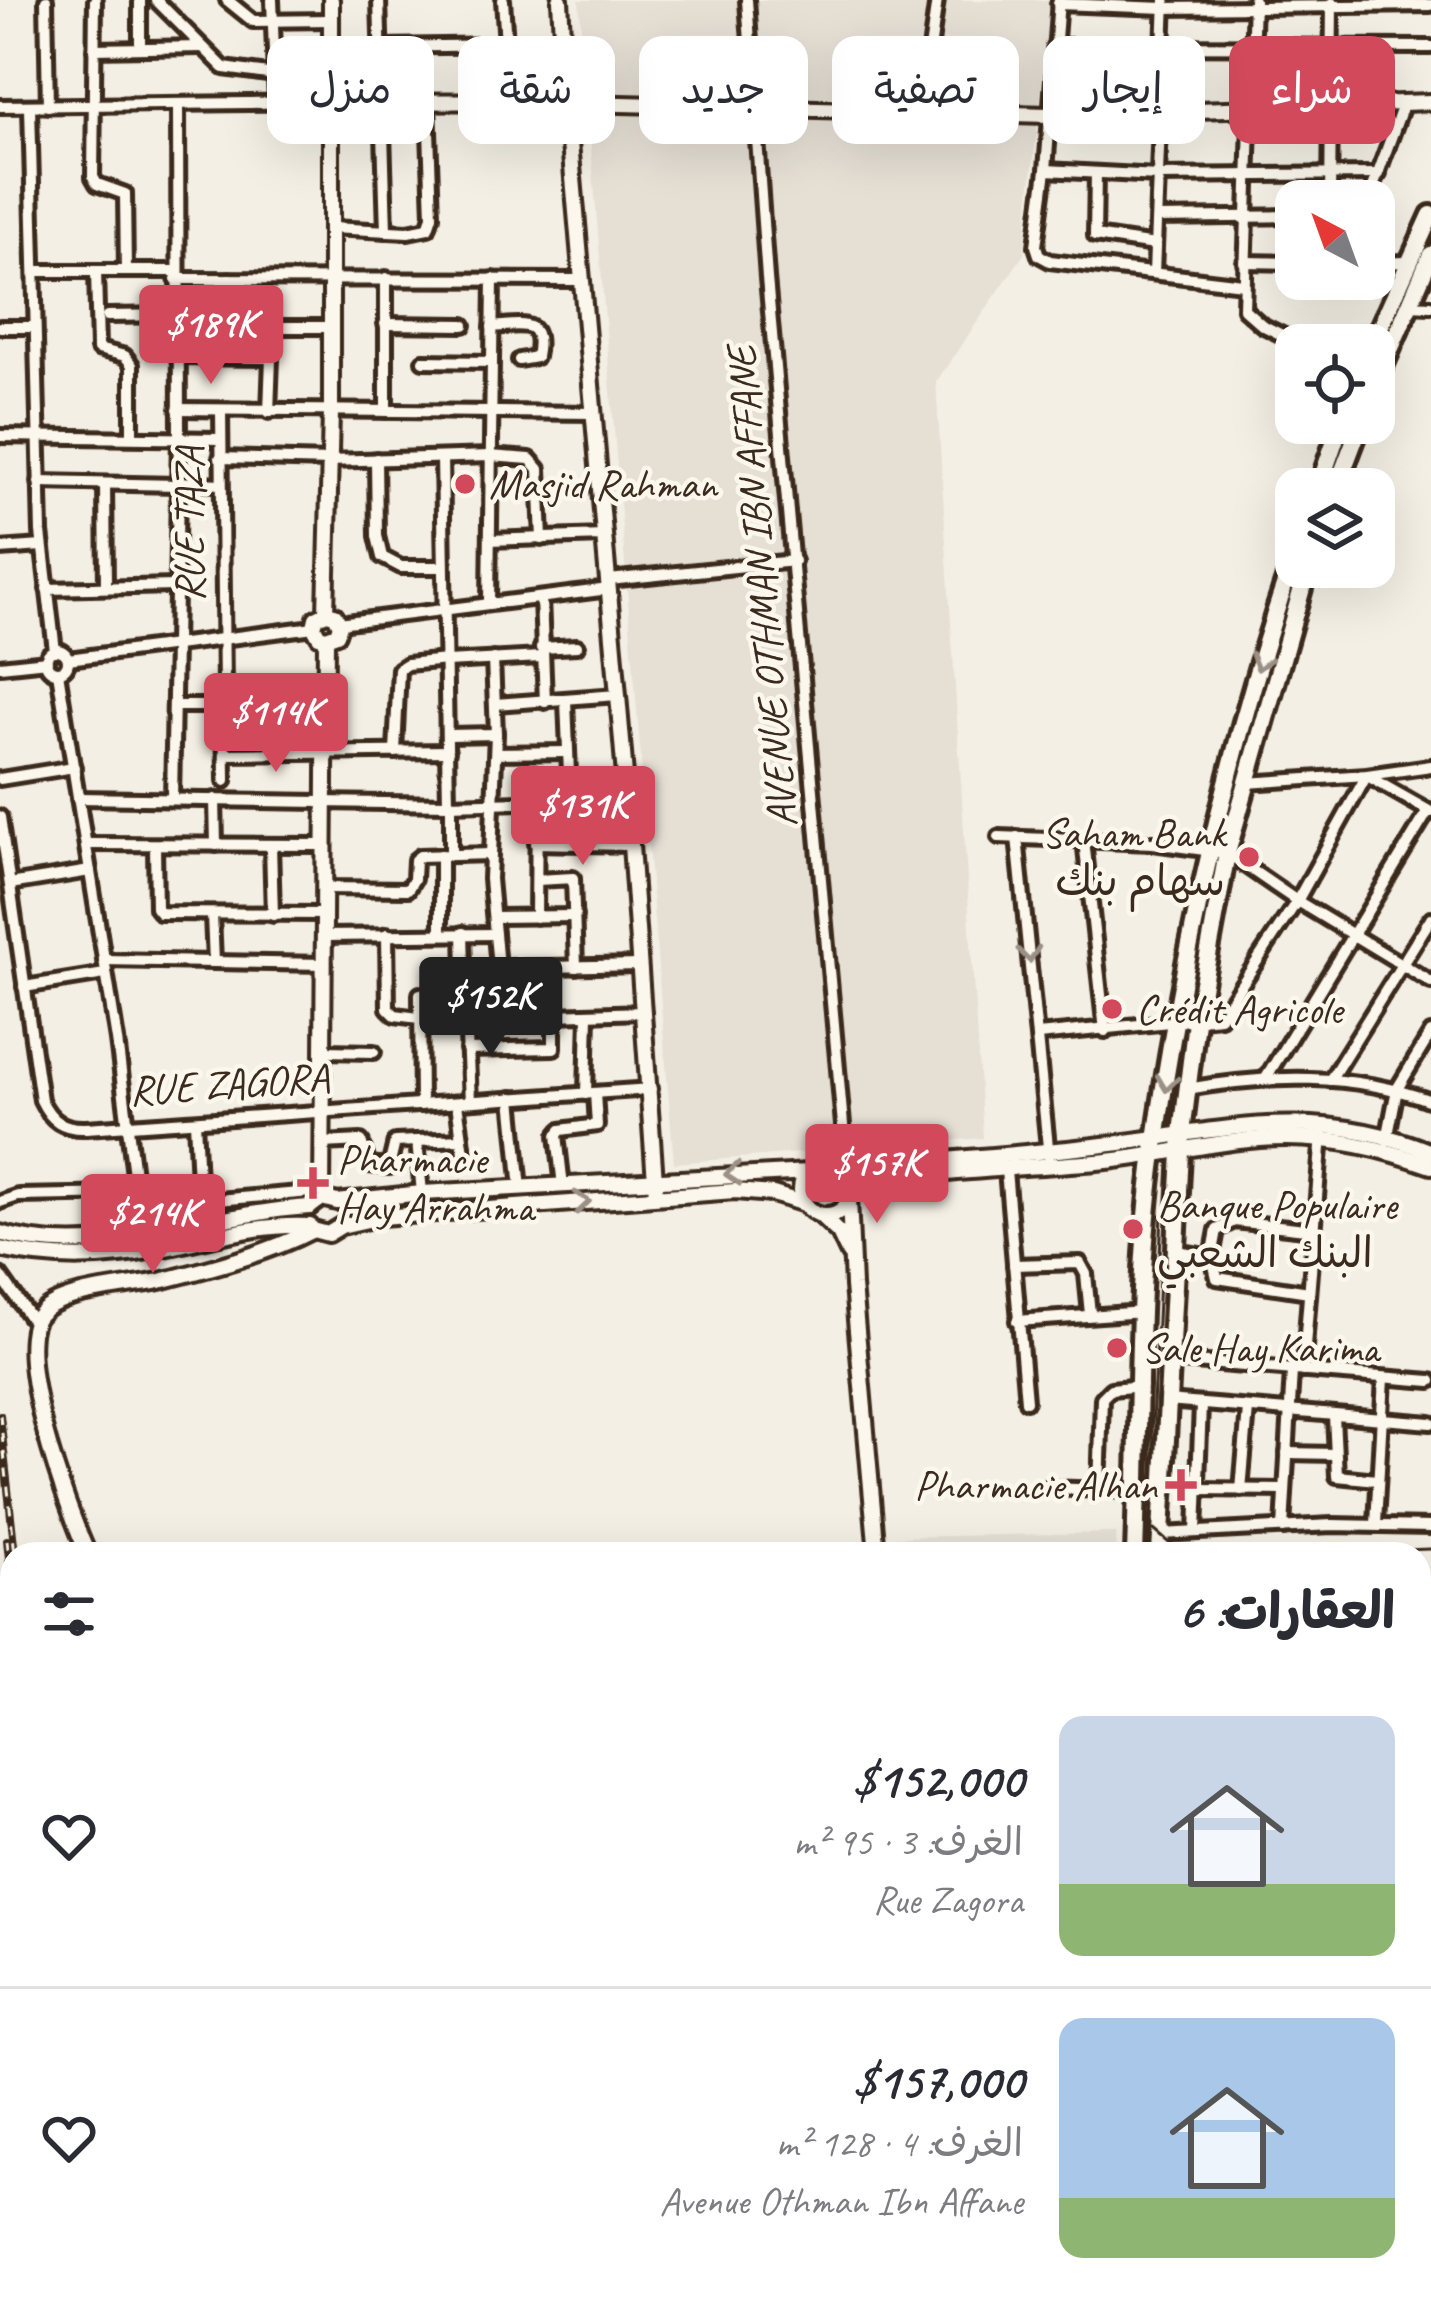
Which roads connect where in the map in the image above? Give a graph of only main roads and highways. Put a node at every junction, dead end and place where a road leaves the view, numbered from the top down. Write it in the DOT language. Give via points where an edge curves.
graph roads {
  1 [pos="1431,214"];
  2 [pos="1431,255"];
  3 [pos="1381,324"];
  4 [pos="1395,338"];
  5 [pos="1284,588"];
  6 [pos="1302,588"];
  7 [pos="1219,851"];
  8 [pos="1136,1542"];
  9 [pos="1161,1542"];
  1 -- 3 [label="main road"];
  2 -- 4 [label="main road"];
  5 -- 7 [label="main road, one-way" via="1247,706"];
  6 -- 7 [label="main road"];
  7 -- 8 [label="main road, one-way" via="1154,1156"];
  7 -- 9 [label="main road" via="1182,1142"];
}
